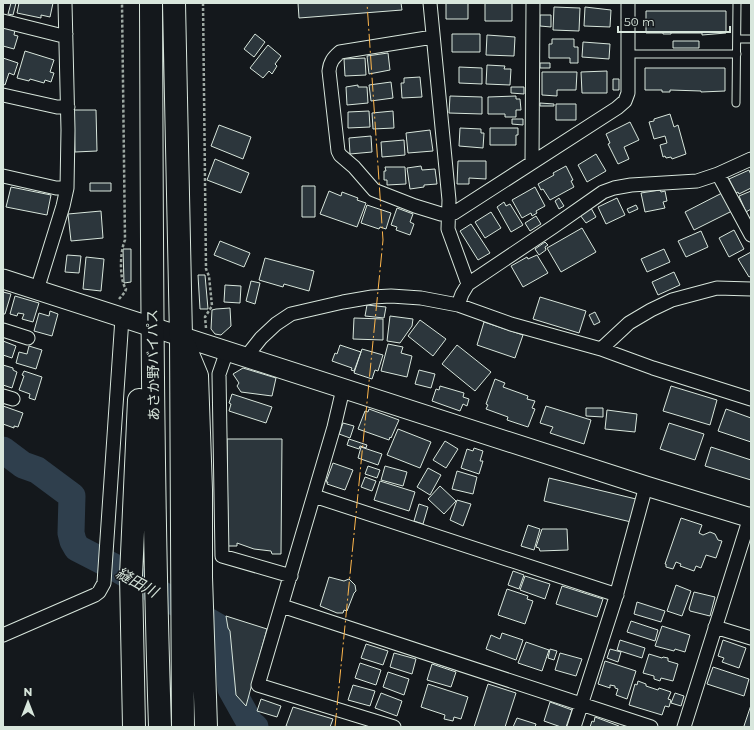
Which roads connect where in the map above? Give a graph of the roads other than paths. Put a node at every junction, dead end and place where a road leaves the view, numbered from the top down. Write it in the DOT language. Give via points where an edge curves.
graph roads {
  1 [pos="65,3"];
  2 [pos="151,3"];
  3 [pos="174,3"];
  4 [pos="430,3"];
  5 [pos="533,3"];
  6 [pos="628,3"];
  7 [pos="737,3"];
  8 [pos="3,21"];
  9 [pos="66,34"];
  10 [pos="433,37"];
  11 [pos="737,39"];
  12 [pos="751,39"];
  13 [pos="628,54"];
  14 [pos="737,54"];
  15 [pos="3,95"];
  16 [pos="736,103"];
  17 [pos="68,107"];
  18 [pos="751,159"];
  19 [pos="532,162"];
  20 [pos="718,174"];
  21 [pos="3,176"];
  22 [pos="67,188"];
  23 [pos="448,214"];
  24 [pos="751,235"];
  25 [pos="3,279"];
  26 [pos="468,284"];
  27 [pos="751,289"];
  28 [pos="37,290"];
  29 [pos="458,305"];
  30 [pos="122,318"];
  31 [pos="152,328"];
  32 [pos="3,330"];
  33 [pos="181,337"];
  34 [pos="28,338"];
  35 [pos="601,349"];
  36 [pos="227,351"];
  37 [pos="246,357"];
  38 [pos="343,389"];
  39 [pos="751,399"];
  40 [pos="646,486"];
  41 [pos="314,496"];
  42 [pos="750,517"];
  43 [pos="291,576"];
  44 [pos="617,595"];
  45 [pos="282,606"];
  46 [pos="716,627"];
  47 [pos="3,635"];
  48 [pos="751,638"];
  49 [pos="581,705"];
  50 [pos="134,727"];
  51 [pos="160,727"];
  52 [pos="183,727"];
  53 [pos="206,727"];
  54 [pos="394,727"];
  55 [pos="574,727"];
  56 [pos="651,727"];
  57 [pos="684,727"];
  1 -- 9 [label="street"];
  2 -- 31 [label="highway, あさか野バイパス"];
  3 -- 33 [label="highway, あさか野バイパス"];
  4 -- 10 [label="street"];
  5 -- 19 [label="street"];
  6 -- 13 [label="street"];
  7 -- 11 [label="lane"];
  8 -- 9 [label="street" via="59,35"];
  9 -- 17 [label="street"];
  10 -- 23 [label="street" via="449,200"];
  10 -- 23 [label="street" via="340,52 333,58 329,71 340,155 374,190 415,206"];
  11 -- 12 [label="lane"];
  11 -- 14 [label="lane"];
  13 -- 14 [label="lane"];
  13 -- 19 [label="street" via="628,93 625,100 617,108"];
  14 -- 16 [label="lane"];
  15 -- 17 [label="street"];
  17 -- 22 [label="street"];
  18 -- 20 [label="street"];
  19 -- 23 [label="street" via="454,213"];
  20 -- 24 [label="street"];
  20 -- 26 [label="street" via="696,181 631,185 603,192"];
  21 -- 22 [label="street" via="56,188"];
  22 -- 28 [label="street"];
  23 -- 26 [label="street" via="448,229"];
  25 -- 28 [label="street"];
  26 -- 29 [label="street"];
  27 -- 35 [label="street" via="718,288 672,300 629,323"];
  28 -- 30 [label="street"];
  29 -- 35 [label="street" via="511,324"];
  29 -- 37 [label="street" via="421,298 383,296 304,310 284,318 261,338"];
  30 -- 31 [label="street"];
  30 -- 47 [label="street" via="104,583 95,595"];
  31 -- 33 [label="street"];
  31 -- 50 [label="highway" via="140,385 131,576"];
  31 -- 51 [label="highway, あさか野バイパス"];
  32 -- 34 [label="street"];
  33 -- 36 [label="street"];
  33 -- 52 [label="highway, あさか野バイパス"];
  33 -- 53 [label="highway" via="197,376"];
  35 -- 39 [label="street" via="660,371"];
  36 -- 37 [label="street"];
  36 -- 43 [label="street" via="219,374 222,556"];
  37 -- 38 [label="street"];
  38 -- 40 [label="street"];
  38 -- 41 [label="street"];
  40 -- 42 [label="street"];
  40 -- 44 [label="street"];
  41 -- 43 [label="street"];
  41 -- 44 [label="street"];
  42 -- 46 [label="street"];
  43 -- 45 [label="street"];
  44 -- 49 [label="street"];
  45 -- 49 [label="street"];
  45 -- 54 [label="street" via="258,685"];
  46 -- 48 [label="street"];
  46 -- 57 [label="street"];
  49 -- 55 [label="street"];
  49 -- 56 [label="street"];
}
